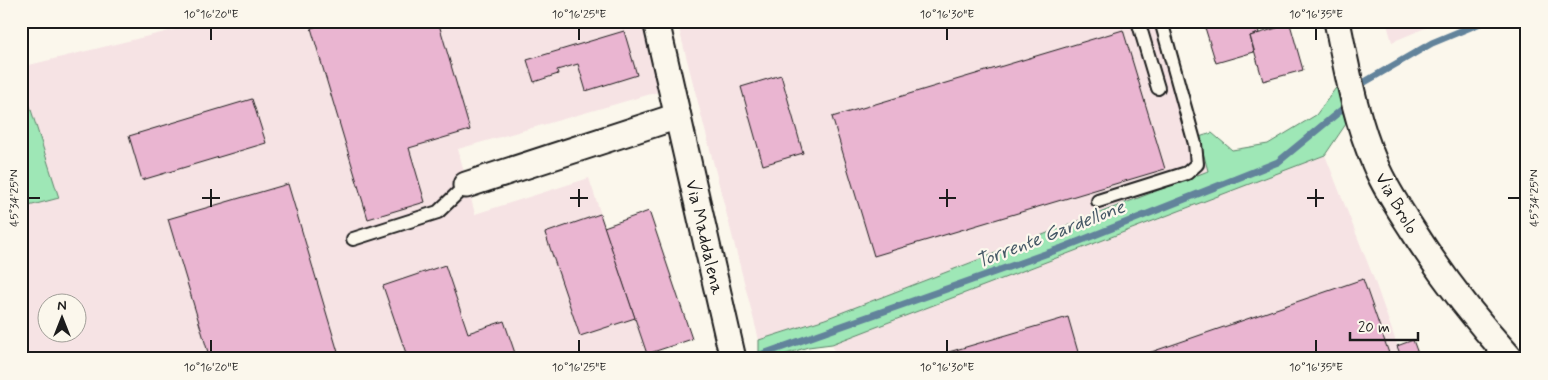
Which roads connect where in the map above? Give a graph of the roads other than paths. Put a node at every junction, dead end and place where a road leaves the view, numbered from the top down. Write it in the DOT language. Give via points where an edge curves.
graph roads {
  1 [pos="656,21"];
  2 [pos="1138,21"];
  3 [pos="1161,21"];
  4 [pos="1336,21"];
  5 [pos="1158,88"];
  6 [pos="678,116"];
  7 [pos="466,185"];
  8 [pos="1098,201"];
  9 [pos="353,239"];
  10 [pos="733,359"];
  11 [pos="1510,359"];
  1 -- 6 [label="street, Via Maddalena"];
  2 -- 5 [label="lane"];
  3 -- 8 [label="lane" via="1195,144 1197,164 1187,173"];
  4 -- 11 [label="street, Via Brolo" via="1356,113 1375,165 1436,266"];
  6 -- 7 [label="street"];
  6 -- 10 [label="street, Via Maddalena"];
  7 -- 9 [label="lane" via="438,212"];
}
